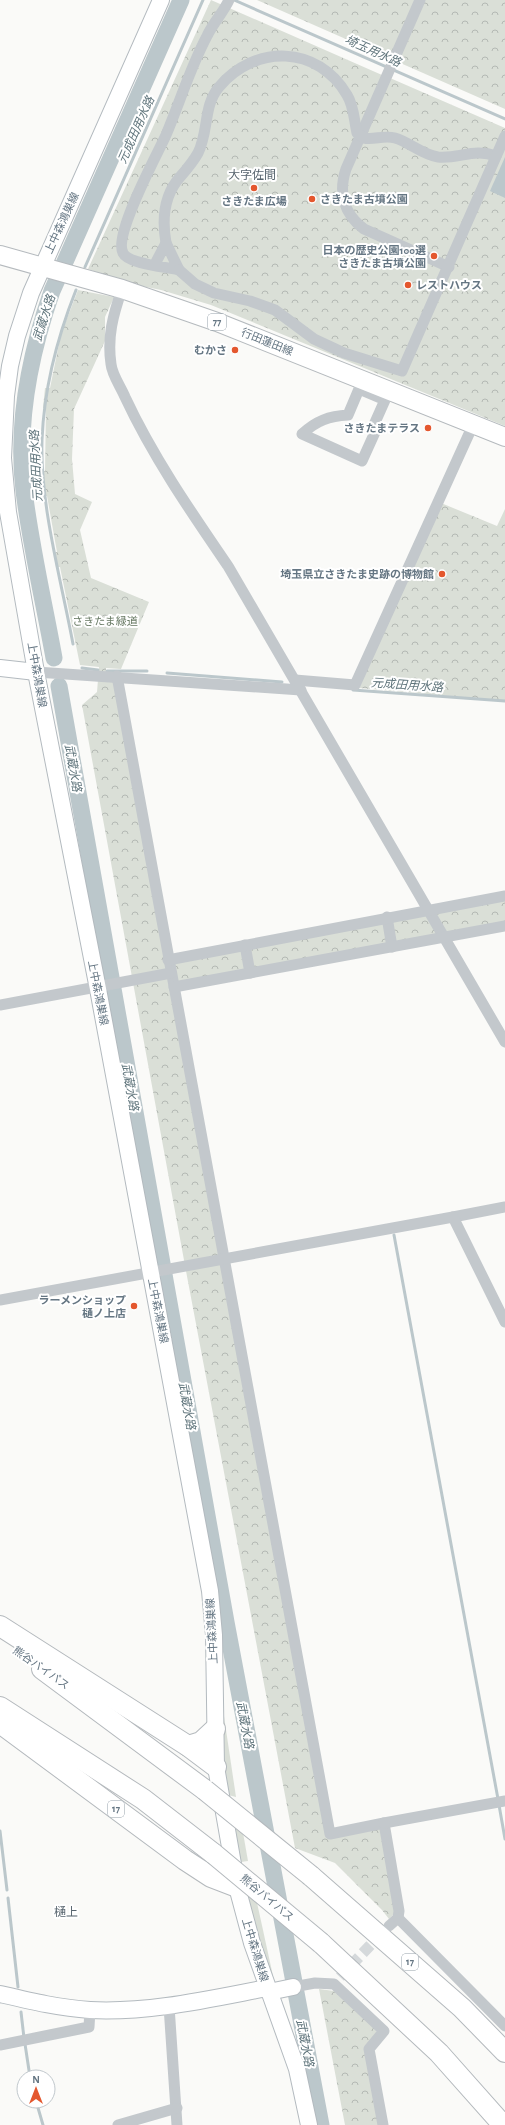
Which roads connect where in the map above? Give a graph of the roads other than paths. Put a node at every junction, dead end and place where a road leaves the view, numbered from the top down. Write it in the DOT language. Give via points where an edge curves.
graph roads {
  1 [pos="161,0"];
  2 [pos="229,0"];
  3 [pos="420,0"];
  4 [pos="505,136"];
  5 [pos="361,137"];
  6 [pos="496,156"];
  7 [pos="166,243"];
  8 [pos="0,255"];
  9 [pos="155,264"];
  10 [pos="448,267"];
  11 [pos="46,268"];
  12 [pos="179,270"];
  13 [pos="122,289"];
  14 [pos="360,389"];
  15 [pos="473,425"];
  16 [pos="505,437"];
  17 [pos="0,668"];
  18 [pos="42,672"];
  19 [pos="117,676"];
  20 [pos="298,685"];
  21 [pos="505,896"];
  22 [pos="428,909"];
  23 [pos="387,917"];
  24 [pos="505,926"];
  25 [pos="445,938"];
  26 [pos="245,945"];
  27 [pos="392,947"];
  28 [pos="168,960"];
  29 [pos="171,973"];
  30 [pos="250,973"];
  31 [pos="174,987"];
  32 [pos="102,988"];
  33 [pos="0,1005"];
  34 [pos="505,1042"];
  35 [pos="505,1207"];
  36 [pos="453,1217"];
  37 [pos="224,1259"];
  38 [pos="154,1273"];
  39 [pos="0,1300"];
  40 [pos="505,1322"];
  41 [pos="0,1626"];
  42 [pos="0,1639"];
  43 [pos="0,1707"];
  44 [pos="0,1723"];
  45 [pos="215,1729"];
  46 [pos="188,1746"];
  47 [pos="216,1767"];
  48 [pos="505,1801"];
  49 [pos="384,1824"];
  50 [pos="237,1887"];
  51 [pos="293,1987"];
  52 [pos="268,1990"];
  53 [pos="0,1994"];
  54 [pos="169,2006"];
  55 [pos="90,2010"];
  56 [pos="505,2026"];
  57 [pos="0,2045"];
  58 [pos="505,2052"];
  59 [pos="177,2108"];
  60 [pos="118,2125"];
  61 [pos="177,2125"];
  62 [pos="309,2125"];
  63 [pos="383,2125"];
  64 [pos="503,2125"];
  1 -- 11 [label="main road, 上中森鴻巣線"];
  2 -- 9 [label="street" via="209,31 194,63 123,234 121,248 127,258 135,262"];
  3 -- 5 [label="street"];
  4 -- 6 [label="street"];
  5 -- 6 [label="street" via="395,138 438,156 456,157 482,152"];
  5 -- 7 [label="street" via="357,133 348,96 338,82 320,67 301,58 284,56 265,57 248,63 227,78 209,105 199,151 192,164 179,178 166,203"];
  5 -- 10 [label="street" via="343,177 342,194 349,213 357,224 375,235"];
  6 -- 10 [label="street"];
  7 -- 9 [label="street"];
  7 -- 12 [label="street"];
  8 -- 11 [label="main road, 行田蓮田線 / 77"];
  9 -- 12 [label="street"];
  10 -- 12 [label="street" via="402,371 344,353 314,340 275,310 214,293 195,284"];
  11 -- 13 [label="main road, 行田蓮田線 / 77"];
  11 -- 18 [label="main road, 上中森鴻巣線" via="24,315 12,359 6,396 3,458 6,494"];
  13 -- 15 [label="main road, 行田蓮田線 / 77" via="217,322"];
  13 -- 20 [label="street" via="109,333 111,366 134,415 181,496 228,566"];
  14 -- 14 [label="street" via="385,400 373,427 376,430 362,461 302,434 324,418 348,415"];
  15 -- 16 [label="main road, 行田蓮田線 / 77"];
  15 -- 20 [label="street" via="355,685"];
  17 -- 18 [label="main road"];
  18 -- 19 [label="street"];
  18 -- 32 [label="main road, 上中森鴻巣線"];
  19 -- 20 [label="street"];
  19 -- 28 [label="street"];
  20 -- 22 [label="street"];
  21 -- 22 [label="street"];
  22 -- 23 [label="street"];
  22 -- 25 [label="street"];
  23 -- 26 [label="street"];
  23 -- 27 [label="street"];
  24 -- 25 [label="street"];
  25 -- 27 [label="street"];
  25 -- 34 [label="street"];
  26 -- 28 [label="street"];
  26 -- 30 [label="street"];
  27 -- 30 [label="street"];
  28 -- 29 [label="street"];
  29 -- 31 [label="street"];
  29 -- 32 [label="street"];
  30 -- 31 [label="street"];
  31 -- 37 [label="street"];
  32 -- 33 [label="street"];
  32 -- 38 [label="main road, 上中森鴻巣線"];
  35 -- 36 [label="street"];
  36 -- 37 [label="street"];
  36 -- 40 [label="street"];
  37 -- 38 [label="street"];
  37 -- 49 [label="street" via="330,1834"];
  38 -- 39 [label="street"];
  38 -- 45 [label="main road, 上中森鴻巣線" via="210,1591 214,1635"];
  41 -- 46 [label="highway"];
  42 -- 58 [label="highway, 熊谷バイパス / 17, bridge" via="205,1790 311,1876 462,2008"];
  43 -- 64 [label="highway, 熊谷バイパス / 17, bridge" via="143,1799 214,1854 321,1943 439,2053"];
  44 -- 50 [label="highway, 17" via="185,1860 211,1877"];
  45 -- 46 [label="highway" via="202,1742"];
  45 -- 47 [label="main road, 上中森鴻巣線"];
  46 -- 47 [label="highway"];
  47 -- 50 [label="main road, 上中森鴻巣線"];
  48 -- 49 [label="street"];
  49 -- 56 [label="street" via="399,1910 393,1922"];
  50 -- 52 [label="main road, 上中森鴻巣線"];
  51 -- 52 [label="main road"];
  51 -- 63 [label="street" via="337,1980 384,2031 369,2049"];
  52 -- 54 [label="main road"];
  52 -- 62 [label="main road, 上中森鴻巣線" via="293,2056"];
  53 -- 55 [label="main road" via="45,2005"];
  54 -- 55 [label="main road"];
  54 -- 59 [label="street"];
  55 -- 57 [label="street" via="89,2028"];
  59 -- 60 [label="street"];
  59 -- 61 [label="street"];
}
